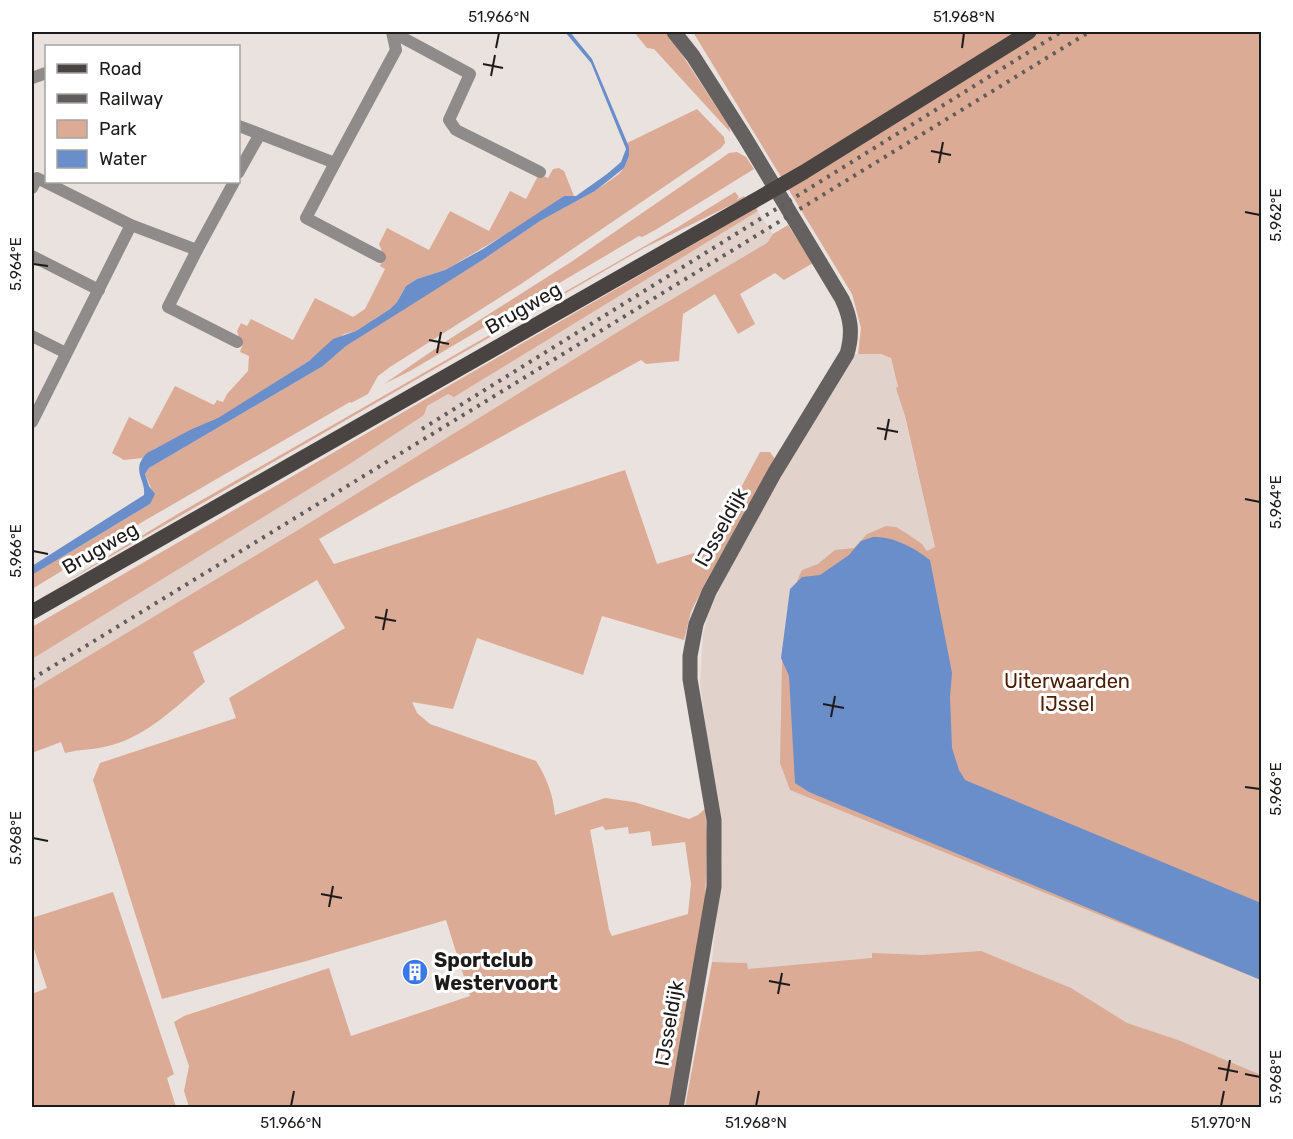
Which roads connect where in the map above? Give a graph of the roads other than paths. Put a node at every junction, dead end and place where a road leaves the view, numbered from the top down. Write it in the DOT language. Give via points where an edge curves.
graph roads {
  1 [pos="392,32"];
  2 [pos="674,32"];
  3 [pos="1029,32"];
  4 [pos="240,126"];
  5 [pos="260,134"];
  6 [pos="335,163"];
  7 [pos="240,169"];
  8 [pos="540,172"];
  9 [pos="45,182"];
  10 [pos="47,183"];
  11 [pos="233,183"];
  12 [pos="32,188"];
  13 [pos="131,225"];
  14 [pos="197,250"];
  15 [pos="32,256"];
  16 [pos="380,257"];
  17 [pos="99,290"];
  18 [pos="32,336"];
  19 [pos="237,342"];
  20 [pos="66,353"];
  21 [pos="32,422"];
  22 [pos="32,612"];
  23 [pos="676,1107"];
  1 -- 6 [label="street" via="396,50"];
  1 -- 8 [label="street" via="470,74 450,120 456,130"];
  2 -- 23 [label="street, IJsseldijk" via="744,136 842,299 852,335 847,354 769,482 709,592 696,624 690,679 714,820 714,887"];
  3 -- 22 [label="main road, Brugweg, bridge" via="804,172"];
  4 -- 5 [label="street"];
  5 -- 6 [label="street"];
  5 -- 7 [label="street"];
  6 -- 16 [label="street" via="306,218"];
  9 -- 12 [label="street" via="37,178"];
  10 -- 13 [label="street"];
  11 -- 14 [label="street"];
  13 -- 14 [label="street"];
  13 -- 17 [label="street"];
  14 -- 19 [label="street" via="168,307"];
  15 -- 17 [label="street"];
  17 -- 20 [label="street"];
  18 -- 20 [label="street"];
  20 -- 21 [label="street"];
}
